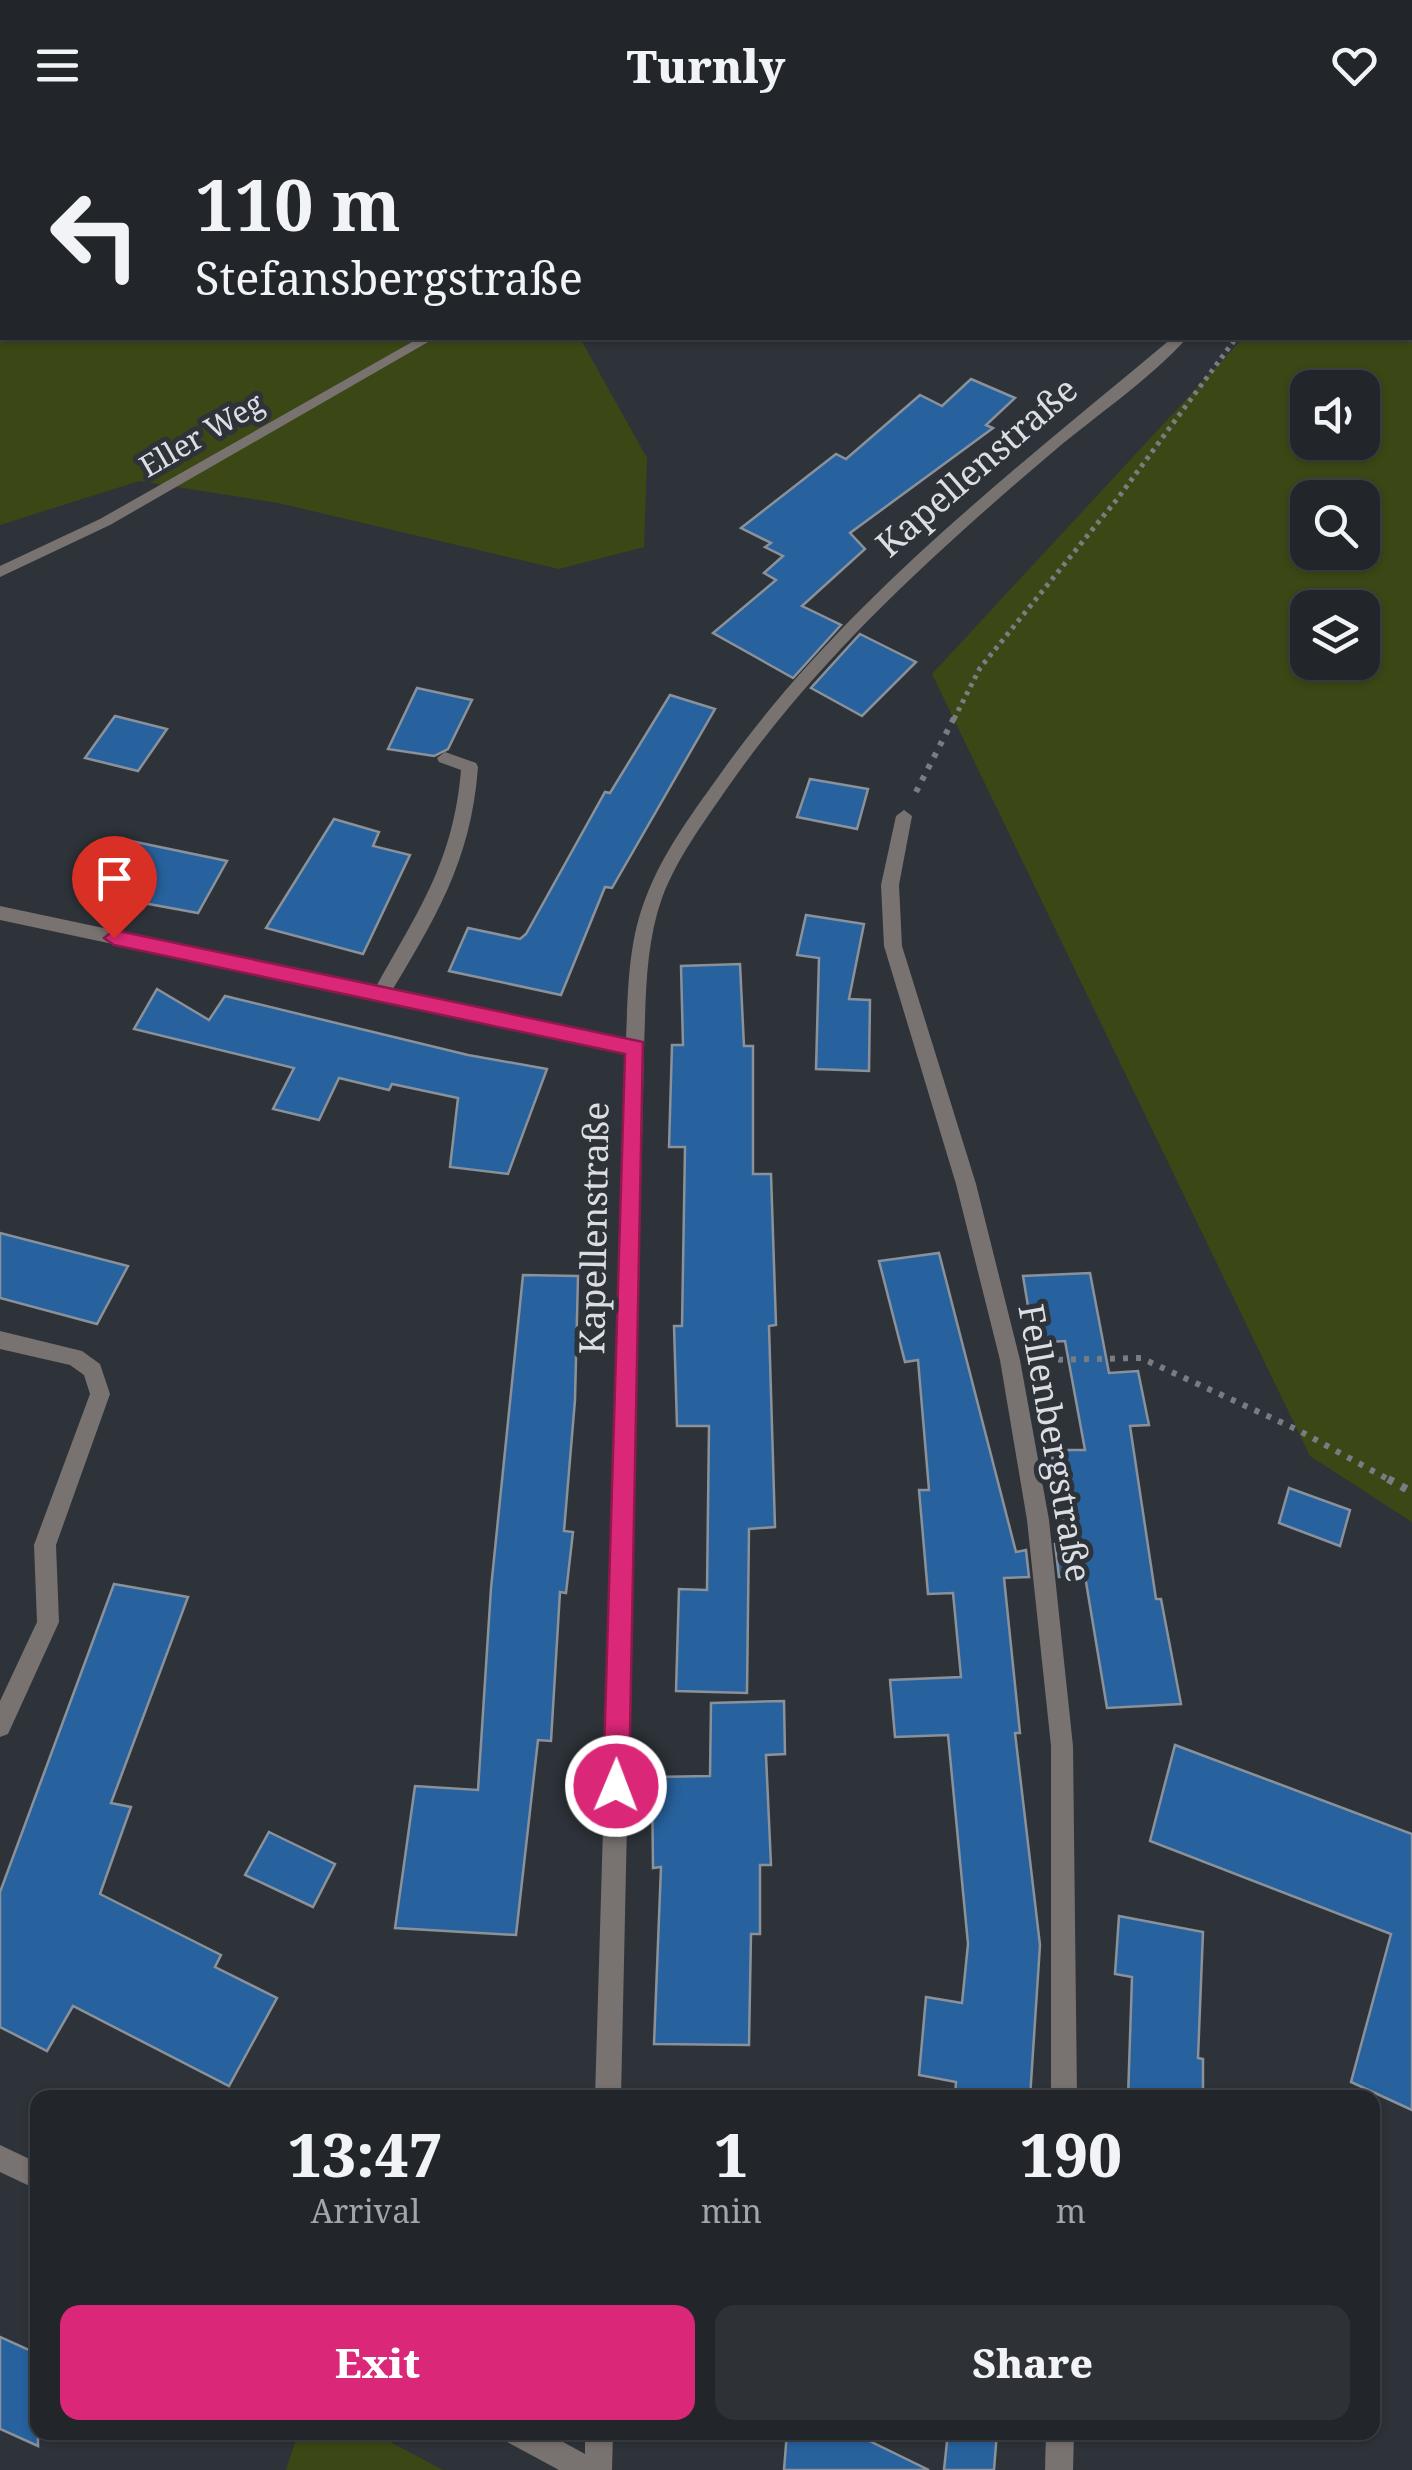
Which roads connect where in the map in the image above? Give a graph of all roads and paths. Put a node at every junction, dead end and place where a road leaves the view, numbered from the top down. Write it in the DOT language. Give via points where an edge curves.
graph roads {
  1 [pos="424,340"];
  2 [pos="1178,340"];
  3 [pos="1235,340"];
  4 [pos="0,572"];
  5 [pos="445,758"];
  6 [pos="904,816"];
  7 [pos="0,913"];
  8 [pos="380,996"];
  9 [pos="636,1048"];
  10 [pos="0,1340"];
  11 [pos="1010,1360"];
  12 [pos="1412,1492"];
  13 [pos="0,1726"];
  14 [pos="608,2090"];
  15 [pos="1064,2090"];
  16 [pos="0,2158"];
  17 [pos="30,2174"];
  18 [pos="532,2440"];
  19 [pos="599,2440"];
  20 [pos="1060,2440"];
  21 [pos="587,2470"];
  22 [pos="598,2470"];
  23 [pos="1059,2470"];
  1 -- 4 [label="street, Eller Weg" via="105,522"];
  2 -- 9 [label="street, Kapellenstraße" via="836,638 770,712 675,856 649,910"];
  3 -- 6 [label="path" via="980,668"];
  5 -- 8 [label="street" via="470,767 467,824 452,871"];
  6 -- 11 [label="street, Fellenbergstraße" via="890,886 894,946 966,1184"];
  7 -- 8 [label="street"];
  8 -- 9 [label="street"];
  9 -- 14 [label="street, Kapellenstraße"];
  10 -- 13 [label="street" via="74,1356 93,1370 100,1394 45,1545 48,1622"];
  11 -- 12 [label="path" via="1141,1358 1298,1430"];
  11 -- 15 [label="street, Fellenbergstraße" via="1038,1520 1062,1746"];
  16 -- 17 [label="street"];
  18 -- 21 [label="street"];
  19 -- 22 [label="street"];
  20 -- 23 [label="street"];
}
